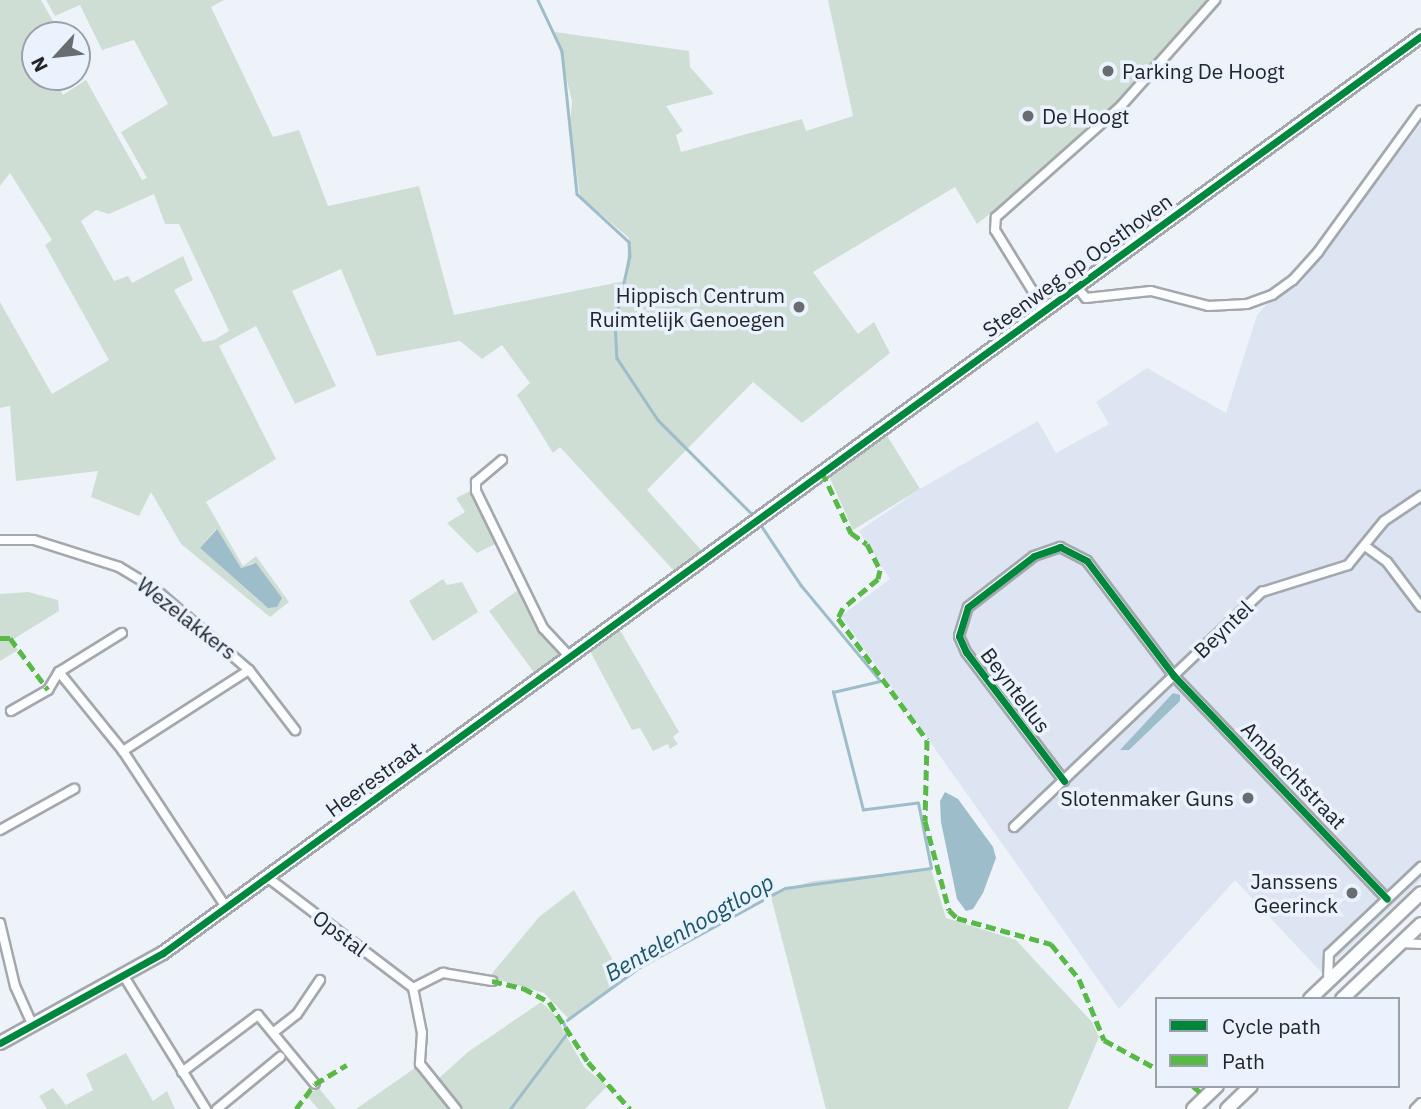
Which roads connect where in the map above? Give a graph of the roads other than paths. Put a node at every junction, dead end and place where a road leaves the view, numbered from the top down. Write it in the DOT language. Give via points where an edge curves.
graph roads {
  1 [pos="1214,0"];
  2 [pos="1421,36"];
  3 [pos="1421,110"];
  4 [pos="1077,287"];
  5 [pos="1045,311"];
  6 [pos="502,460"];
  7 [pos="1421,496"];
  8 [pos="754,522"];
  9 [pos="0,540"];
  10 [pos="1365,547"];
  11 [pos="1421,607"];
  12 [pos="122,633"];
  13 [pos="570,657"];
  14 [pos="249,670"];
  15 [pos="59,673"];
  16 [pos="1174,676"];
  17 [pos="11,711"];
  18 [pos="295,730"];
  19 [pos="123,751"];
  20 [pos="1064,781"];
  21 [pos="74,789"];
  22 [pos="1014,827"];
  23 [pos="0,830"];
  24 [pos="1421,867"];
  25 [pos="267,877"];
  26 [pos="1421,893"];
  27 [pos="1387,899"];
  28 [pos="226,907"];
  29 [pos="0,923"];
  30 [pos="1421,924"];
  31 [pos="1401,943"];
  32 [pos="1421,944"];
  33 [pos="125,978"];
  34 [pos="320,980"];
  35 [pos="492,981"];
  36 [pos="1328,981"];
  37 [pos="413,988"];
  38 [pos="1312,997"];
  39 [pos="1341,997"];
  40 [pos="1343,997"];
  41 [pos="33,1026"];
  42 [pos="274,1032"];
  43 [pos="0,1043"];
  44 [pos="280,1057"];
  45 [pos="181,1072"];
  46 [pos="315,1084"];
  47 [pos="1215,1088"];
  48 [pos="1249,1088"];
  49 [pos="1421,1103"];
  50 [pos="206,1109"];
  51 [pos="217,1109"];
  52 [pos="456,1109"];
  53 [pos="1193,1109"];
  54 [pos="1227,1109"];
  55 [pos="1415,1109"];
  1 -- 5 [label="street" via="1121,106 996,217 995,230"];
  2 -- 4 [label="street, Steenweg op Oosthoven"];
  3 -- 4 [label="street" via="1318,252 1272,295 1247,304 1208,306 1151,291 1086,298"];
  4 -- 5 [label="street, Steenweg op Oosthoven"];
  5 -- 8 [label="street, Steenweg op Oosthoven"];
  6 -- 13 [label="street" via="476,482 475,491 543,628"];
  7 -- 10 [label="street, Beyntel" via="1384,520"];
  8 -- 13 [label="street, Heerestraat"];
  9 -- 14 [label="street, Wezelakkers" via="34,540 119,567 154,588"];
  10 -- 11 [label="street" via="1387,562"];
  10 -- 16 [label="street, Beyntel" via="1348,565 1332,572 1262,592"];
  12 -- 15 [label="street"];
  13 -- 25 [label="street, Heerestraat"];
  14 -- 18 [label="street, Wezelakkers"];
  14 -- 19 [label="street, Wezelakkers"];
  15 -- 17 [label="street" via="48,690"];
  15 -- 19 [label="street"];
  16 -- 20 [label="street, Beyntel"];
  16 -- 20 [label="street, Beyntellus" via="1087,561 1072,550 1043,551 968,607 960,626 966,652"];
  16 -- 27 [label="street, Ambachtstraat"];
  19 -- 28 [label="street"];
  20 -- 22 [label="street, Beyntel"];
  21 -- 23 [label="street"];
  24 -- 27 [label="street"];
  25 -- 28 [label="street, Heerestraat"];
  25 -- 37 [label="street, Opstal"];
  26 -- 36 [label="street"];
  27 -- 36 [label="street" via="1328,954"];
  28 -- 33 [label="street, Heerestraat"];
  29 -- 41 [label="street" via="15,986"];
  30 -- 31 [label="street"];
  31 -- 32 [label="street"];
  31 -- 40 [label="street"];
  33 -- 41 [label="street, Heerestraat"];
  33 -- 45 [label="street"];
  34 -- 42 [label="street" via="297,1014"];
  35 -- 37 [label="street" via="443,973"];
  36 -- 38 [label="street"];
  36 -- 39 [label="street"];
  37 -- 52 [label="street" via="422,1033 421,1064"];
  41 -- 43 [label="street, Heerestraat"];
  42 -- 45 [label="street" via="261,1016 253,1016"];
  42 -- 46 [label="street"];
  44 -- 51 [label="street"];
  45 -- 50 [label="street"];
  47 -- 53 [label="street"];
  48 -- 54 [label="street"];
  49 -- 55 [label="street"];
}
